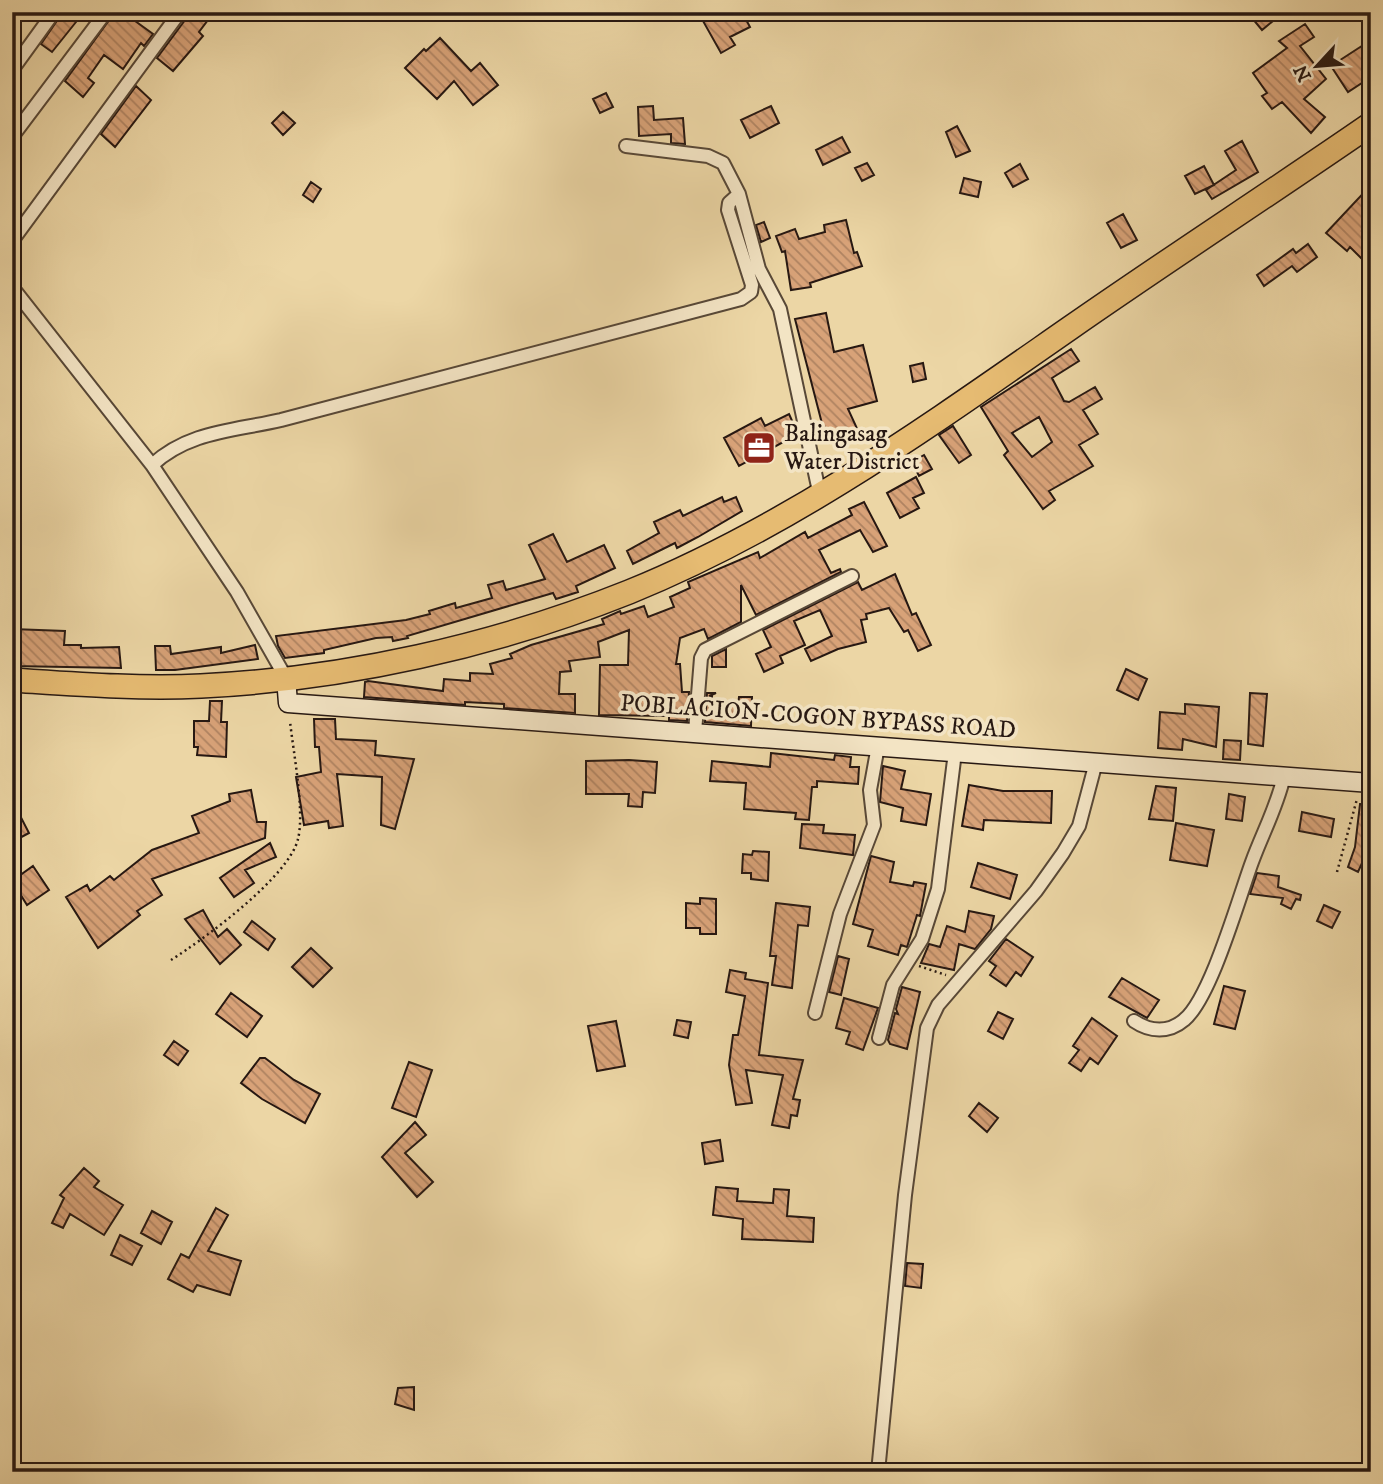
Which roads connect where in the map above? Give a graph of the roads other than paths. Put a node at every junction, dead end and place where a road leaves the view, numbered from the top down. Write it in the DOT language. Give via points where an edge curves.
graph roads {
  1 [pos="54,12"];
  2 [pos="106,12"];
  3 [pos="180,12"];
  4 [pos="12,70"];
  5 [pos="1371,124"];
  6 [pos="12,137"];
  7 [pos="626,146"];
  8 [pos="739,194"];
  9 [pos="12,241"];
  10 [pos="12,287"];
  11 [pos="152,465"];
  12 [pos="820,496"];
  13 [pos="852,576"];
  14 [pos="286,678"];
  15 [pos="12,680"];
  16 [pos="695,732"];
  17 [pos="878,746"];
  18 [pos="955,752"];
  19 [pos="1096,762"];
  20 [pos="1284,776"];
  21 [pos="1366,783"];
  22 [pos="815,1013"];
  23 [pos="1134,1021"];
  24 [pos="879,1038"];
  25 [pos="878,1472"];
  1 -- 4 [label="street"];
  2 -- 6 [label="street"];
  3 -- 9 [label="street"];
  5 -- 12 [label="highway"];
  7 -- 8 [label="street" via="723,163"];
  8 -- 11 [label="street" via="728,210 752,285 751,292 741,299 281,420 208,433 179,444"];
  8 -- 12 [label="street" via="759,268 780,309"];
  10 -- 11 [label="street"];
  11 -- 14 [label="street" via="237,592"];
  12 -- 14 [label="highway" via="675,571 567,614 426,654"];
  13 -- 16 [label="street" via="705,650 700,662"];
  14 -- 15 [label="highway" via="202,686"];
  14 -- 16 [label="main road, POBLACION-COGON BYPASS ROAD" via="288,704"];
  16 -- 17 [label="main road, POBLACION-COGON BYPASS ROAD"];
  17 -- 18 [label="main road, POBLACION-COGON BYPASS ROAD"];
  17 -- 22 [label="street" via="870,790 874,825 839,914"];
  18 -- 19 [label="main road, POBLACION-COGON BYPASS ROAD"];
  18 -- 24 [label="street" via="938,889 922,939 893,985"];
  19 -- 20 [label="main road, POBLACION-COGON BYPASS ROAD"];
  19 -- 25 [label="street" via="1079,826 1063,853 938,1005 927,1028"];
  20 -- 21 [label="main road, POBLACION-COGON BYPASS ROAD"];
  20 -- 23 [label="street" via="1234,919 1195,1007 1182,1022 1163,1030"];
}
